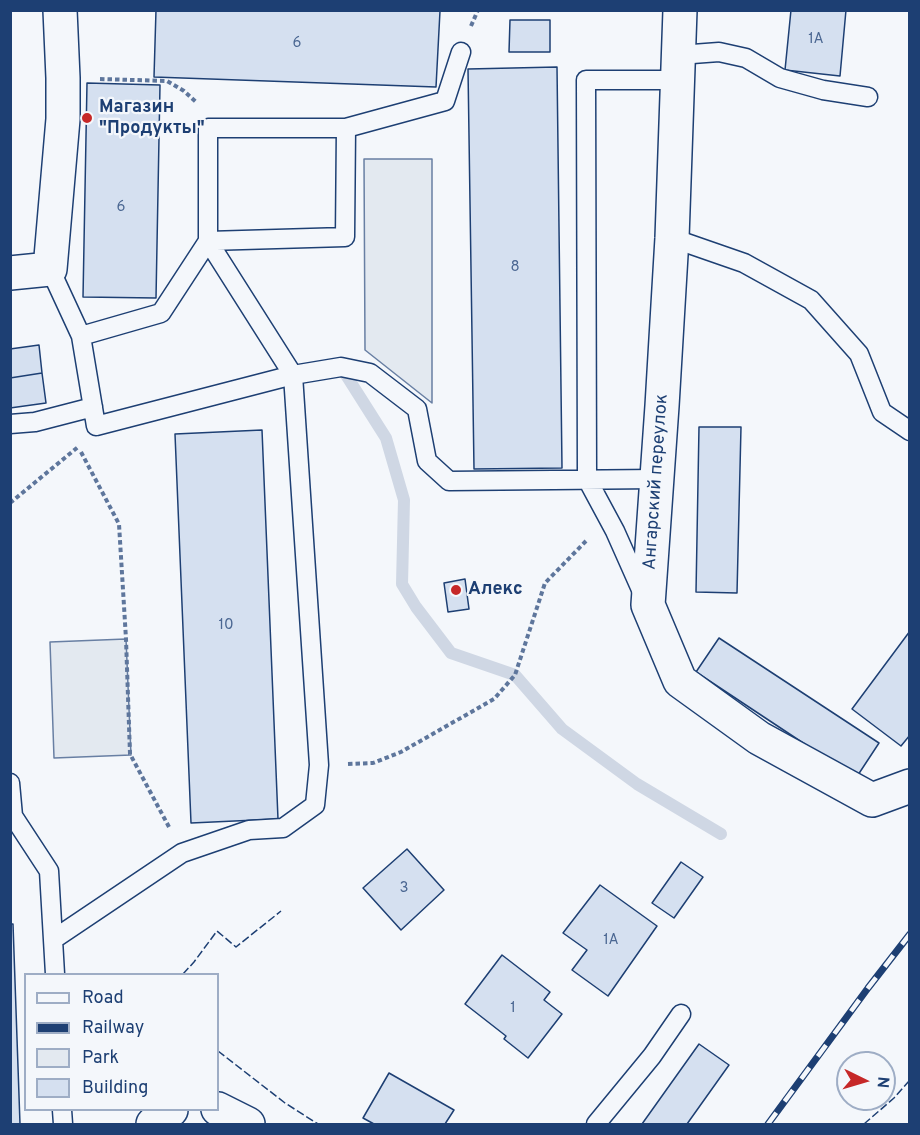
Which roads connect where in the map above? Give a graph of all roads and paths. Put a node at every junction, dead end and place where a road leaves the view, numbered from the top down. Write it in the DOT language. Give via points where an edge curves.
graph roads {
  1 [pos="60,10"];
  2 [pos="680,10"];
  3 [pos="461,52"];
  4 [pos="679,68"];
  5 [pos="63,78"];
  6 [pos="868,97"];
  7 [pos="208,128"];
  8 [pos="346,128"];
  9 [pos="672,238"];
  10 [pos="208,241"];
  11 [pos="50,269"];
  12 [pos="10,273"];
  13 [pos="81,336"];
  14 [pos="293,375"];
  15 [pos="93,407"];
  16 [pos="10,424"];
  17 [pos="96,426"];
  18 [pos="909,431"];
  19 [pos="78,446"];
  20 [pos="587,479"];
  21 [pos="657,479"];
  22 [pos="10,502"];
  23 [pos="615,531"];
  24 [pos="648,605"];
  25 [pos="319,765"];
  26 [pos="10,783"];
  27 [pos="909,786"];
  28 [pos="182,853"];
  29 [pos="54,939"];
  30 [pos="55,973"];
  31 [pos="681,1014"];
  32 [pos="219,1110"];
  33 [pos="166,1111"];
  34 [pos="153,1125"];
  35 [pos="248,1125"];
  36 [pos="596,1125"];
  1 -- 5 [label="street"];
  2 -- 4 [label="street, Ангарский переулок"];
  3 -- 8 [label="lane" via="445,101"];
  4 -- 6 [label="lane" via="719,52 746,58 780,78"];
  4 -- 9 [label="street, Ангарский переулок"];
  4 -- 20 [label="lane" via="586,80"];
  5 -- 7 [label="path" via="167,81 200,105"];
  5 -- 11 [label="street"];
  7 -- 8 [label="lane"];
  7 -- 10 [label="lane"];
  8 -- 10 [label="lane" via="345,237"];
  9 -- 18 [label="lane" via="744,264 811,300 859,354 882,412"];
  9 -- 21 [label="street, Ангарский переулок"];
  10 -- 13 [label="lane" via="161,313"];
  10 -- 14 [label="lane"];
  11 -- 12 [label="street"];
  11 -- 13 [label="lane"];
  13 -- 15 [label="lane"];
  14 -- 17 [label="lane"];
  14 -- 20 [label="lane" via="341,367 370,373 417,409 427,461 449,481"];
  14 -- 25 [label="lane"];
  15 -- 16 [label="lane" via="35,422"];
  15 -- 17 [label="lane"];
  17 -- 19 [label="path"];
  19 -- 22 [label="path"];
  19 -- 28 [label="path" via="119,524 130,754"];
  20 -- 21 [label="lane"];
  20 -- 23 [label="lane"];
  21 -- 24 [label="street, Ангарский переулок"];
  23 -- 24 [label="lane"];
  23 -- 25 [label="path" via="589,537 545,583 515,675 494,699 401,752 373,763"];
  24 -- 27 [label="street, Ангарский переулок" via="680,681 759,738 872,800"];
  25 -- 28 [label="lane" via="315,805 283,828 249,830"];
  26 -- 29 [label="lane" via="13,816 49,871"];
  28 -- 29 [label="lane"];
  29 -- 30 [label="lane"];
  31 -- 36 [label="lane"];
  32 -- 35 [label="street"];
  33 -- 34 [label="street"];
}
